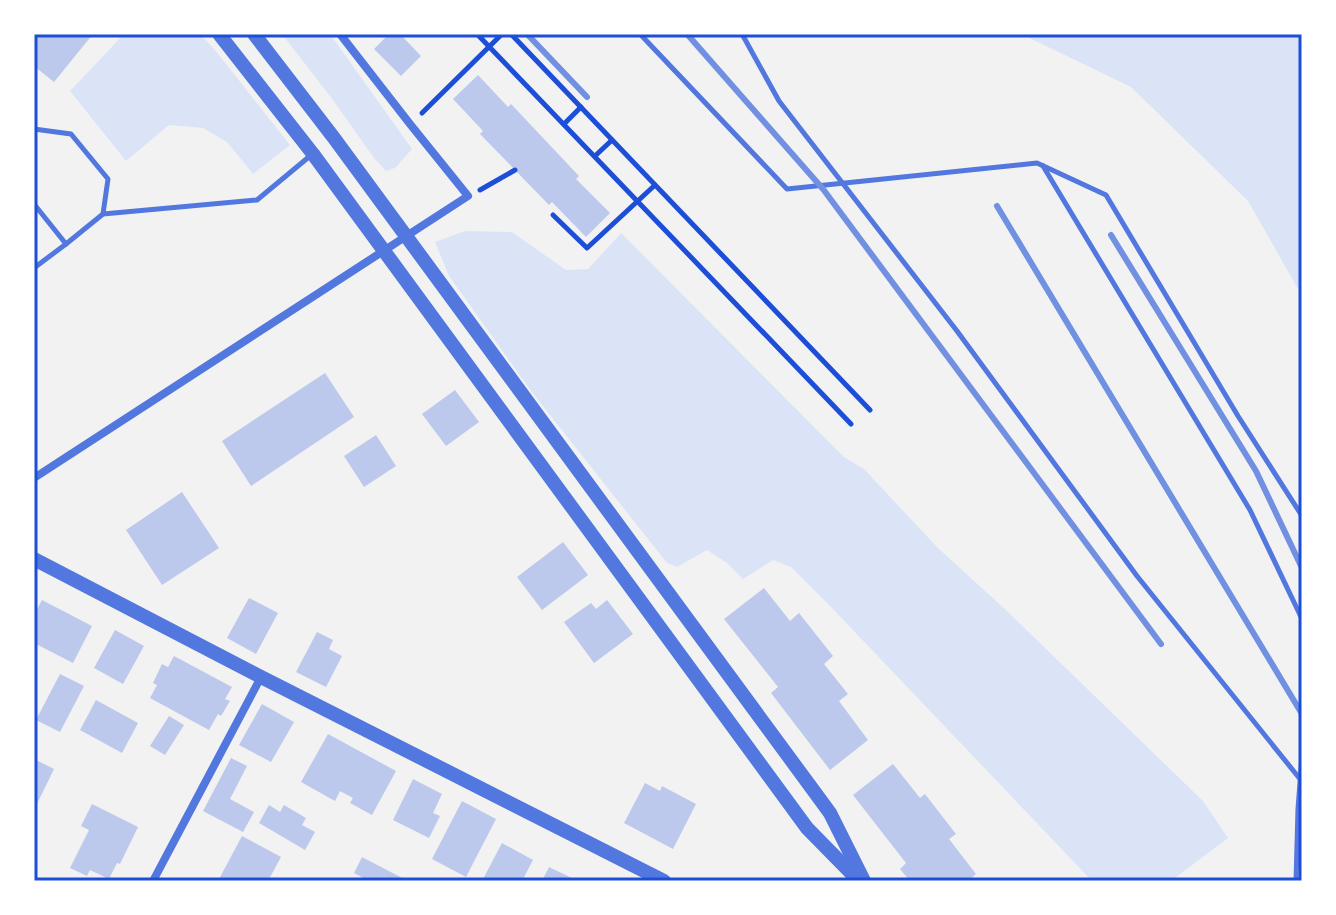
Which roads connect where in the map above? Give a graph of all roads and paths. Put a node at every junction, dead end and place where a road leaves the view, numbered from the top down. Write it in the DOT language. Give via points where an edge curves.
graph roads {
  1 [pos="219,34"];
  2 [pos="254,34"];
  3 [pos="340,34"];
  4 [pos="477,34"];
  5 [pos="502,34"];
  6 [pos="511,34"];
  7 [pos="640,34"];
  8 [pos="742,34"];
  9 [pos="489,47"];
  10 [pos="581,107"];
  11 [pos="410,124"];
  12 [pos="564,124"];
  13 [pos="34,129"];
  14 [pos="612,140"];
  15 [pos="313,154"];
  16 [pos="595,156"];
  17 [pos="1043,166"];
  18 [pos="515,170"];
  19 [pos="843,183"];
  20 [pos="655,185"];
  21 [pos="468,196"];
  22 [pos="637,201"];
  23 [pos="34,204"];
  24 [pos="103,214"];
  25 [pos="553,215"];
  26 [pos="66,244"];
  27 [pos="34,268"];
  28 [pos="870,410"];
  29 [pos="851,424"];
  30 [pos="34,478"];
  31 [pos="1302,516"];
  32 [pos="34,559"];
  33 [pos="1302,619"];
  34 [pos="261,677"];
  35 [pos="1302,756"];
  36 [pos="1300,779"];
  37 [pos="153,881"];
  38 [pos="664,881"];
  39 [pos="861,881"];
  40 [pos="1296,881"];
  1 -- 15 [label="street"];
  2 -- 39 [label="street" via="830,813"];
  3 -- 11 [label="street"];
  4 -- 9 [label="path"];
  5 -- 9 [label="path"];
  6 -- 10 [label="path"];
  7 -- 19 [label="lane" via="787,189"];
  8 -- 19 [label="lane" via="779,101"];
  9 -- 11 [label="path"];
  9 -- 12 [label="path"];
  10 -- 12 [label="path"];
  10 -- 14 [label="path"];
  11 -- 21 [label="street"];
  12 -- 16 [label="path"];
  13 -- 24 [label="lane" via="71,134 108,179"];
  14 -- 16 [label="path"];
  14 -- 20 [label="path"];
  15 -- 24 [label="lane" via="257,200"];
  15 -- 39 [label="street" via="807,828"];
  16 -- 22 [label="path"];
  17 -- 19 [label="lane"];
  17 -- 31 [label="lane" via="1106,195"];
  17 -- 33 [label="lane" via="1250,510"];
  18 -- 21 [label="path"];
  19 -- 36 [label="lane" via="1137,576"];
  20 -- 22 [label="path"];
  20 -- 28 [label="path"];
  21 -- 30 [label="street"];
  22 -- 25 [label="path" via="587,248"];
  22 -- 29 [label="path"];
  23 -- 26 [label="lane"];
  24 -- 26 [label="lane"];
  26 -- 27 [label="lane"];
  32 -- 34 [label="street"];
  34 -- 37 [label="street"];
  34 -- 38 [label="street"];
  35 -- 36 [label="lane"];
  36 -- 40 [label="lane"];
}
